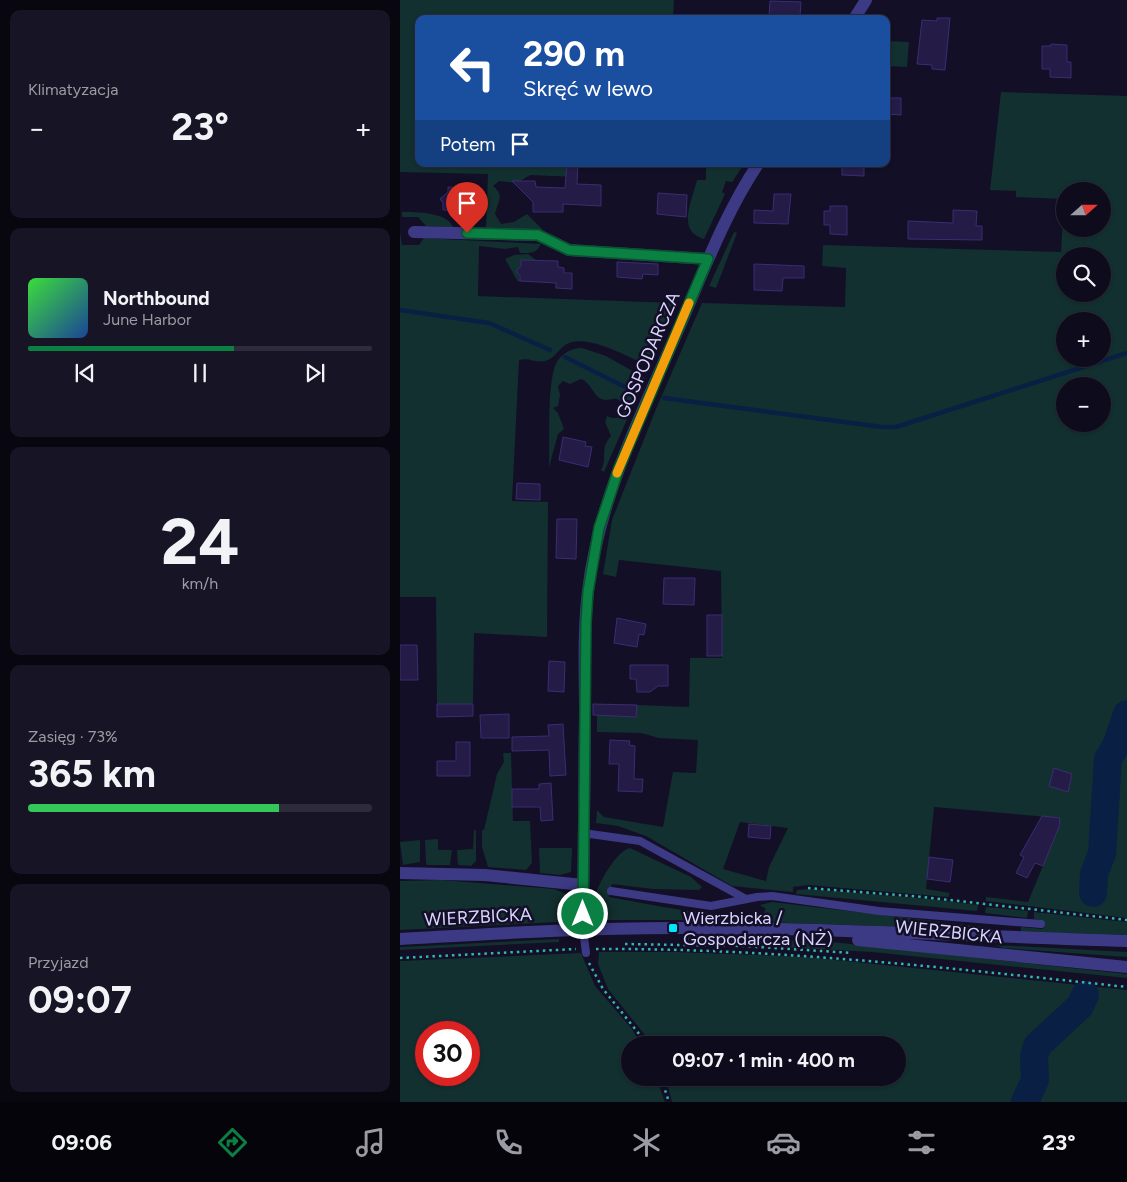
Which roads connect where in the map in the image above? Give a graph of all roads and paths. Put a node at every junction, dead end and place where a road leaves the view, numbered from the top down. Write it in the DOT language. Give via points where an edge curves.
graph roads {
  1 [pos="866,0"];
  2 [pos="857,15"];
  3 [pos="756,167"];
  4 [pos="414,232"];
  5 [pos="708,259"];
  6 [pos="584,834"];
  7 [pos="400,873"];
  8 [pos="583,885"];
  9 [pos="611,891"];
  10 [pos="746,899"];
  11 [pos="794,900"];
  12 [pos="994,920"];
  13 [pos="1127,920"];
  14 [pos="1041,924"];
  15 [pos="583,930"];
  16 [pos="768,931"];
  17 [pos="1008,936"];
  18 [pos="400,939"];
  19 [pos="1127,941"];
  20 [pos="619,944"];
  21 [pos="585,949"];
  22 [pos="467,950"];
  23 [pos="854,953"];
  24 [pos="400,958"];
  25 [pos="1127,967"];
  26 [pos="1061,975"];
  27 [pos="1127,982"];
  28 [pos="1127,987"];
  29 [pos="641,1036"];
  30 [pos="664,1086"];
  31 [pos="669,1102"];
  1 -- 2 [label="street"];
  3 -- 5 [label="street, GOSPODARCZA" via="733,203"];
  4 -- 5 [label="street" via="538,235 569,250"];
  5 -- 6 [label="street, GOSPODARCZA" via="628,446 599,528 586,623"];
  6 -- 8 [label="street, GOSPODARCZA"];
  6 -- 10 [label="lane" via="640,841"];
  7 -- 8 [label="street" via="485,875"];
  8 -- 15 [label="street, GOSPODARCZA"];
  9 -- 10 [label="lane" via="711,906"];
  10 -- 11 [label="lane" via="762,896"];
  11 -- 12 [label="lane"];
  11 -- 13 [label="path" via="796,888 807,888 923,896"];
  12 -- 14 [label="lane"];
  12 -- 17 [label="lane"];
  15 -- 16 [label="street, WIERZBICKA"];
  15 -- 18 [label="street, WIERZBICKA"];
  15 -- 21 [label="lane"];
  16 -- 17 [label="street, WIERZBICKA"];
  16 -- 25 [label="street, WIERZBICKA"];
  17 -- 19 [label="street, WIERZBICKA"];
  20 -- 23 [label="path" via="743,946"];
  21 -- 22 [label="path"];
  21 -- 24 [label="path"];
  21 -- 28 [label="path" via="774,952"];
  21 -- 29 [label="path" via="595,977"];
  26 -- 27 [label="path"];
  30 -- 31 [label="path"];
}
